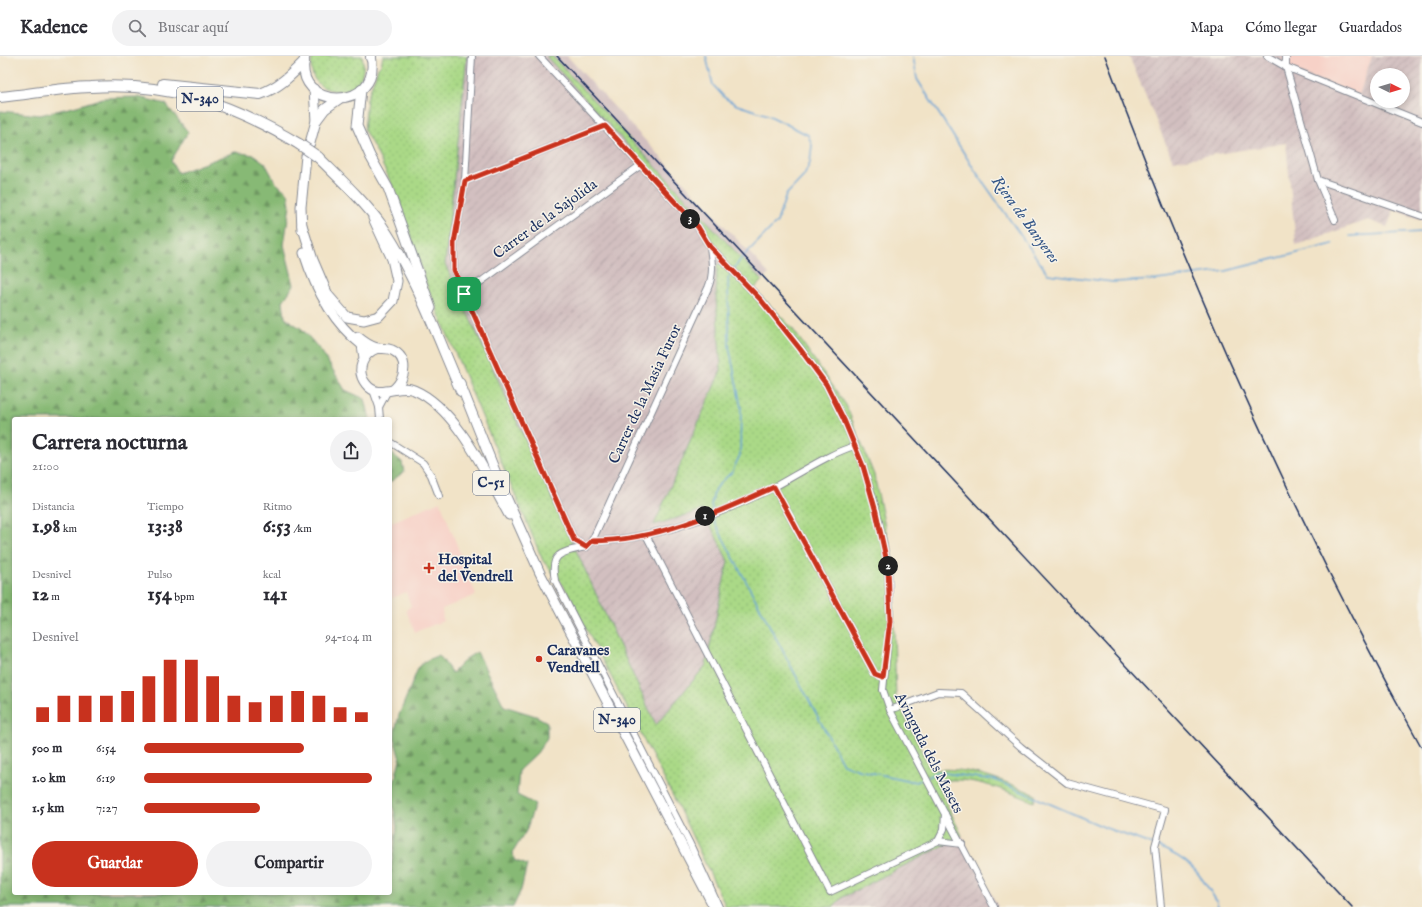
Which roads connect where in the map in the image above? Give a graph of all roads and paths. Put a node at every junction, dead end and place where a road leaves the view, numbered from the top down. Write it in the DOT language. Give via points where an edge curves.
graph roads {
  1 [pos="472,56"];
  2 [pos="540,56"];
  3 [pos="1266,56"];
  4 [pos="1286,56"];
  5 [pos="371,57"];
  6 [pos="305,59"];
  7 [pos="1286,67"];
  8 [pos="92,87"];
  9 [pos="314,89"];
  10 [pos="360,90"];
  11 [pos="0,97"];
  12 [pos="339,99"];
  13 [pos="316,121"];
  14 [pos="1422,122"];
  15 [pos="605,126"];
  16 [pos="305,143"];
  17 [pos="306,156"];
  18 [pos="641,165"];
  19 [pos="1318,180"];
  20 [pos="465,181"];
  21 [pos="369,210"];
  22 [pos="1422,216"];
  23 [pos="1335,220"];
  24 [pos="302,226"];
  25 [pos="306,240"];
  26 [pos="710,247"];
  27 [pos="464,294"];
  28 [pos="378,348"];
  29 [pos="364,358"];
  30 [pos="372,390"];
  31 [pos="390,390"];
  32 [pos="462,391"];
  33 [pos="380,407"];
  34 [pos="380,417"];
  35 [pos="392,443"];
  36 [pos="855,446"];
  37 [pos="774,487"];
  38 [pos="439,496"];
  39 [pos="522,531"];
  40 [pos="646,534"];
  41 [pos="592,541"];
  42 [pos="586,547"];
  43 [pos="883,677"];
  44 [pos="890,710"];
  45 [pos="946,814"];
  46 [pos="944,829"];
  47 [pos="955,831"];
  48 [pos="938,840"];
  49 [pos="950,842"];
  50 [pos="962,844"];
  51 [pos="714,907"];
  52 [pos="719,907"];
  53 [pos="994,907"];
  54 [pos="1160,907"];
  1 -- 20 [label="street"];
  2 -- 15 [label="street"];
  3 -- 7 [label="street"];
  4 -- 7 [label="street"];
  5 -- 10 [label="main road" via="371,73 367,83"];
  6 -- 8 [label="highway" via="273,90 260,94 146,83 103,83"];
  6 -- 9 [label="main road" via="306,77"];
  7 -- 14 [label="street"];
  7 -- 19 [label="street"];
  8 -- 11 [label="highway, N-340"];
  8 -- 16 [label="highway, N-340" via="149,88 202,99 232,109"];
  9 -- 12 [label="main road" via="326,97"];
  9 -- 13 [label="main road"];
  10 -- 12 [label="main road" via="353,96"];
  10 -- 32 [label="main road" via="357,126 388,188 429,305 457,369"];
  12 -- 13 [label="main road" via="325,109"];
  13 -- 16 [label="main road"];
  15 -- 18 [label="street"];
  15 -- 20 [label="street"];
  16 -- 21 [label="highway, N-340, bridge"];
  17 -- 24 [label="main road" via="301,207"];
  18 -- 26 [label="street" via="698,227"];
  18 -- 27 [label="street, Carrer de la Sajolida"];
  19 -- 22 [label="street"];
  19 -- 23 [label="street"];
  20 -- 27 [label="street" via="454,243 454,270"];
  21 -- 25 [label="main road" via="392,259 397,281 394,301 380,316 364,320 348,317 328,296"];
  21 -- 32 [label="highway, N-340" via="402,258"];
  24 -- 25 [label="main road"];
  24 -- 29 [label="main road" via="303,248 319,292 334,317 362,345"];
  25 -- 28 [label="main road" via="313,272 337,314 364,342"];
  26 -- 36 [label="street, Avinguda dels Masets" via="761,300 805,355 826,384"];
  26 -- 41 [label="street, Carrer de la Masia Furor" via="713,263 708,288"];
  27 -- 42 [label="street" via="574,540"];
  28 -- 29 [label="main road"];
  28 -- 31 [label="main road" via="393,350 403,362 404,377"];
  29 -- 30 [label="main road" via="361,372"];
  30 -- 31 [label="main road"];
  30 -- 33 [label="street"];
  31 -- 33 [label="street"];
  31 -- 39 [label="main road, C-51" via="405,387 423,395 451,420 462,434 511,518"];
  32 -- 39 [label="main road, N-340"];
  33 -- 34 [label="street"];
  35 -- 38 [label="street" via="423,462"];
  36 -- 37 [label="street"];
  36 -- 43 [label="street, Avinguda dels Masets" via="876,512 888,567 890,621"];
  37 -- 40 [label="street" via="718,512"];
  37 -- 43 [label="street" via="875,674"];
  39 -- 51 [label="main road, N-340" via="544,580"];
  40 -- 41 [label="street" via="612,541"];
  40 -- 48 [label="street" via="830,892"];
  41 -- 42 [label="street, Carrer de la Masia Furor"];
  42 -- 52 [label="street" via="564,551 556,556 553,569 555,580 689,842"];
  43 -- 44 [label="street, Avinguda dels Masets" via="883,690"];
  44 -- 45 [label="street, Avinguda dels Masets"];
  44 -- 54 [label="street" via="938,692 961,693 1021,747 1067,783 1165,810 1155,846"];
  45 -- 46 [label="street"];
  45 -- 47 [label="street, Avinguda dels Masets"];
  46 -- 47 [label="street"];
  46 -- 48 [label="street"];
  47 -- 49 [label="street"];
  47 -- 50 [label="street, Avinguda dels Masets"];
  48 -- 49 [label="street"];
  49 -- 50 [label="street"];
  50 -- 53 [label="street, Avinguda dels Masets"];
}
